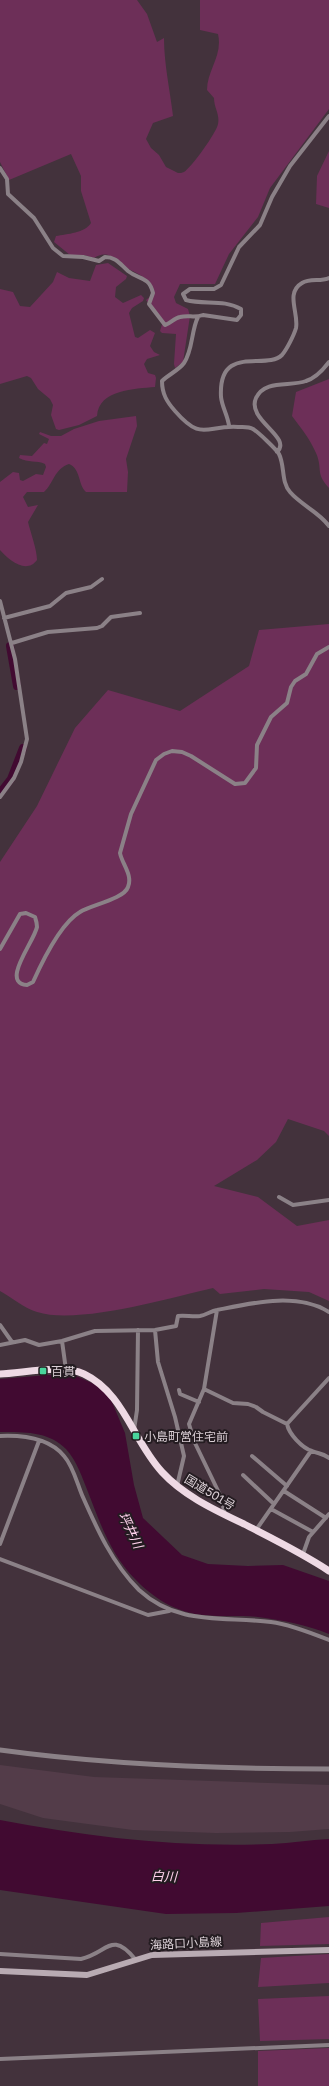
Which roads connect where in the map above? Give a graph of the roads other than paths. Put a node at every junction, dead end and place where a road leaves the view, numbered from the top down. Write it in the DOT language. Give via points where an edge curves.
graph roads {
  1 [pos="329,116"];
  2 [pos="0,168"];
  3 [pos="329,278"];
  4 [pos="198,317"];
  5 [pos="329,362"];
  6 [pos="229,426"];
  7 [pos="277,452"];
  8 [pos="329,526"];
  9 [pos="102,579"];
  10 [pos="0,602"];
  11 [pos="140,613"];
  12 [pos="4,618"];
  13 [pos="12,643"];
  14 [pos="329,647"];
  15 [pos="0,797"];
  16 [pos="0,948"];
  17 [pos="279,1197"];
  18 [pos="329,1200"];
  19 [pos="217,1310"];
  20 [pos="329,1312"];
  21 [pos="0,1325"];
  22 [pos="138,1330"];
  23 [pos="155,1330"];
  24 [pos="62,1341"];
  25 [pos="12,1342"];
  26 [pos="0,1345"];
  27 [pos="66,1370"];
  28 [pos="0,1374"];
  29 [pos="329,1378"];
  30 [pos="204,1389"];
  31 [pos="179,1390"];
  32 [pos="199,1402"];
  33 [pos="286,1424"];
  34 [pos="134,1432"];
  35 [pos="0,1436"];
  36 [pos="39,1441"];
  37 [pos="311,1451"];
  38 [pos="252,1456"];
  39 [pos="329,1458"];
  40 [pos="243,1475"];
  41 [pos="177,1486"];
  42 [pos="287,1486"];
  43 [pos="284,1491"];
  44 [pos="274,1504"];
  45 [pos="271,1509"];
  46 [pos="225,1515"];
  47 [pos="327,1516"];
  48 [pos="256,1530"];
  49 [pos="313,1532"];
  50 [pos="0,1544"];
  51 [pos="303,1554"];
  52 [pos="0,1559"];
  53 [pos="329,1571"];
  54 [pos="169,1611"];
  55 [pos="329,1640"];
  56 [pos="0,1750"];
  57 [pos="329,1769"];
  58 [pos="329,1950"];
  59 [pos="0,1954"];
  60 [pos="135,1959"];
  61 [pos="0,1971"];
  62 [pos="329,2045"];
  63 [pos="0,2059"];
  1 -- 4 [label="street" via="290,166 260,225 239,247 221,285 214,288 190,289 183,294 186,300 193,302 227,303 240,309 241,315 237,320 203,315"];
  2 -- 4 [label="street" via="7,179 6,187 10,197 26,208 53,248 63,256 99,261 108,257 116,259 129,272 143,277 153,293 149,304 165,325 177,317"];
  3 -- 6 [label="street" via="308,280 293,293 296,328 281,356 274,360 244,361 228,371 222,384 222,398"];
  4 -- 6 [label="street" via="188,355 183,364 162,381 162,390 176,412 196,429 205,432"];
  5 -- 7 [label="street" via="322,371 307,381 266,387 257,396 256,412 281,444"];
  6 -- 7 [label="street" via="253,429"];
  7 -- 8 [label="street" via="290,492"];
  9 -- 12 [label="street" via="91,587 66,593 50,606"];
  10 -- 12 [label="street"];
  11 -- 13 [label="street" via="111,617 97,628 48,632"];
  12 -- 13 [label="street"];
  13 -- 15 [label="street" via="27,739 14,778"];
  14 -- 16 [label="street" via="317,654 306,674 291,687 287,703 271,717 257,745 256,768 245,783 235,784 182,752 172,751 156,760 131,814 120,853 129,875 128,890 80,911 73,917 47,952 33,982 27,985 17,982 13,977 13,970 37,927 35,917 26,913 20,914"];
  17 -- 18 [label="street" via="293,1205"];
  19 -- 20 [label="street" via="287,1301 311,1304"];
  19 -- 23 [label="street" via="200,1316 178,1316 176,1326"];
  19 -- 30 [label="street"];
  21 -- 25 [label="street"];
  22 -- 23 [label="street"];
  22 -- 24 [label="street" via="95,1331"];
  22 -- 34 [label="street" via="137,1410"];
  23 -- 41 [label="street" via="158,1362 184,1456"];
  24 -- 25 [label="street" via="39,1345 25,1340"];
  24 -- 27 [label="street"];
  25 -- 26 [label="street"];
  27 -- 28 [label="highway, 国道501号"];
  27 -- 34 [label="highway, 国道501号" via="83,1374 107,1389 115,1397"];
  29 -- 33 [label="street"];
  30 -- 32 [label="street"];
  30 -- 33 [label="street" via="233,1402 256,1407"];
  31 -- 32 [label="street" via="180,1394"];
  32 -- 46 [label="street" via="189,1424 190,1429 221,1497"];
  33 -- 37 [label="street" via="296,1440"];
  34 -- 41 [label="highway, 国道501号" via="154,1463"];
  35 -- 36 [label="street" via="24,1437"];
  36 -- 50 [label="street"];
  36 -- 54 [label="street" via="48,1443 65,1457 114,1561 140,1591"];
  37 -- 39 [label="street" via="322,1453"];
  37 -- 42 [label="street"];
  38 -- 42 [label="street"];
  40 -- 44 [label="street"];
  41 -- 46 [label="highway, 国道501号"];
  42 -- 43 [label="street"];
  43 -- 44 [label="street"];
  43 -- 47 [label="street"];
  44 -- 45 [label="street"];
  45 -- 48 [label="street"];
  45 -- 49 [label="street"];
  46 -- 48 [label="highway, 国道501号"];
  47 -- 49 [label="street"];
  48 -- 51 [label="highway, 国道501号"];
  49 -- 51 [label="street"];
  51 -- 53 [label="highway, 国道501号"];
  52 -- 54 [label="street" via="148,1615"];
  54 -- 55 [label="street" via="201,1619 272,1622"];
  56 -- 57 [label="street" via="71,1758 250,1770"];
  58 -- 60 [label="main road, 海路口小島線" via="168,1953"];
  59 -- 60 [label="street" via="81,1959 90,1957 110,1945 118,1944 127,1948"];
  60 -- 61 [label="main road, 海路口小島線" via="87,1975"];
  62 -- 63 [label="street"];
}
